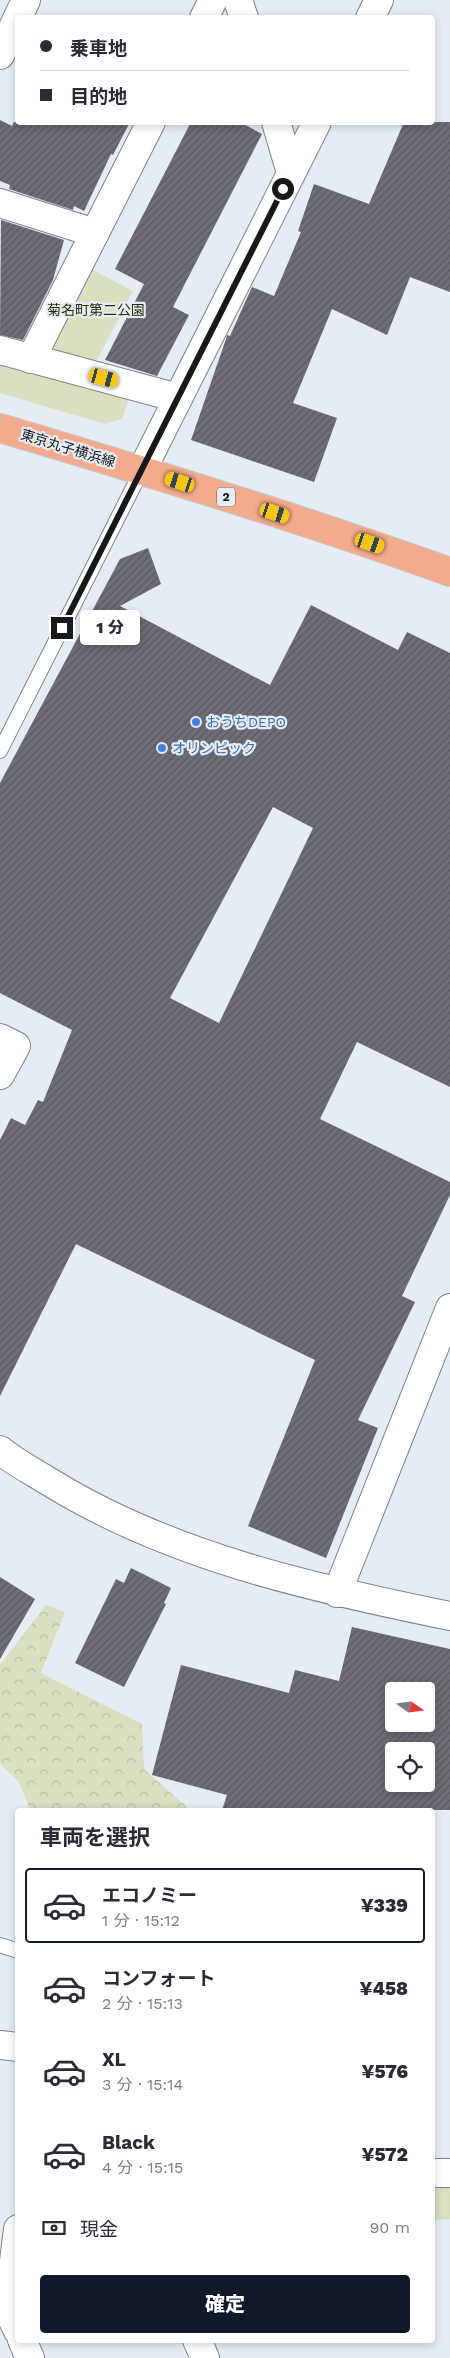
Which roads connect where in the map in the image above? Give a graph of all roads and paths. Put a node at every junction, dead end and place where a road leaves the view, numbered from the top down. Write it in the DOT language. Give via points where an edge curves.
graph roads {
  1 [pos="26,0"];
  2 [pos="213,0"];
  3 [pos="238,0"];
  4 [pos="379,0"];
  5 [pos="19,15"];
  6 [pos="206,15"];
  7 [pos="243,15"];
  8 [pos="372,15"];
  9 [pos="15,23"];
  10 [pos="0,55"];
  11 [pos="149,125"];
  12 [pos="277,125"];
  13 [pos="315,125"];
  14 [pos="291,173"];
  15 [pos="0,203"];
  16 [pos="95,233"];
  17 [pos="0,350"];
  18 [pos="31,359"];
  19 [pos="178,398"];
  20 [pos="0,428"];
  21 [pos="142,470"];
  22 [pos="450,572"];
  23 [pos="0,751"];
  24 [pos="0,1038"];
  25 [pos="0,1075"];
  26 [pos="450,1308"];
  27 [pos="0,1450"];
  28 [pos="337,1593"];
  29 [pos="450,1616"];
  30 [pos="0,1945"];
  31 [pos="15,1950"];
  32 [pos="0,2045"];
  33 [pos="15,2047"];
  34 [pos="435,2173"];
  35 [pos="450,2173"];
  36 [pos="15,2253"];
  37 [pos="15,2325"];
  38 [pos="23,2343"];
  39 [pos="198,2343"];
  40 [pos="30,2358"];
  41 [pos="205,2358"];
  1 -- 5 [label="street"];
  2 -- 6 [label="street"];
  3 -- 7 [label="street"];
  4 -- 8 [label="street"];
  9 -- 10 [label="street"];
  11 -- 16 [label="street"];
  12 -- 14 [label="street"];
  13 -- 14 [label="street"];
  14 -- 19 [label="street"];
  15 -- 16 [label="street"];
  16 -- 18 [label="street"];
  17 -- 18 [label="street"];
  18 -- 19 [label="street"];
  19 -- 21 [label="street"];
  20 -- 21 [label="main road, 東京丸子横浜線 / 2"];
  21 -- 22 [label="main road, 東京丸子横浜線 / 2"];
  21 -- 23 [label="lane"];
  24 -- 25 [label="street" via="16,1046"];
  26 -- 28 [label="street"];
  27 -- 28 [label="street" via="86,1504 157,1536 211,1556"];
  28 -- 29 [label="street"];
  30 -- 31 [label="lane"];
  32 -- 33 [label="street"];
  34 -- 35 [label="street"];
  36 -- 37 [label="street" via="8,2310"];
  38 -- 40 [label="street"];
  39 -- 41 [label="street"];
}
